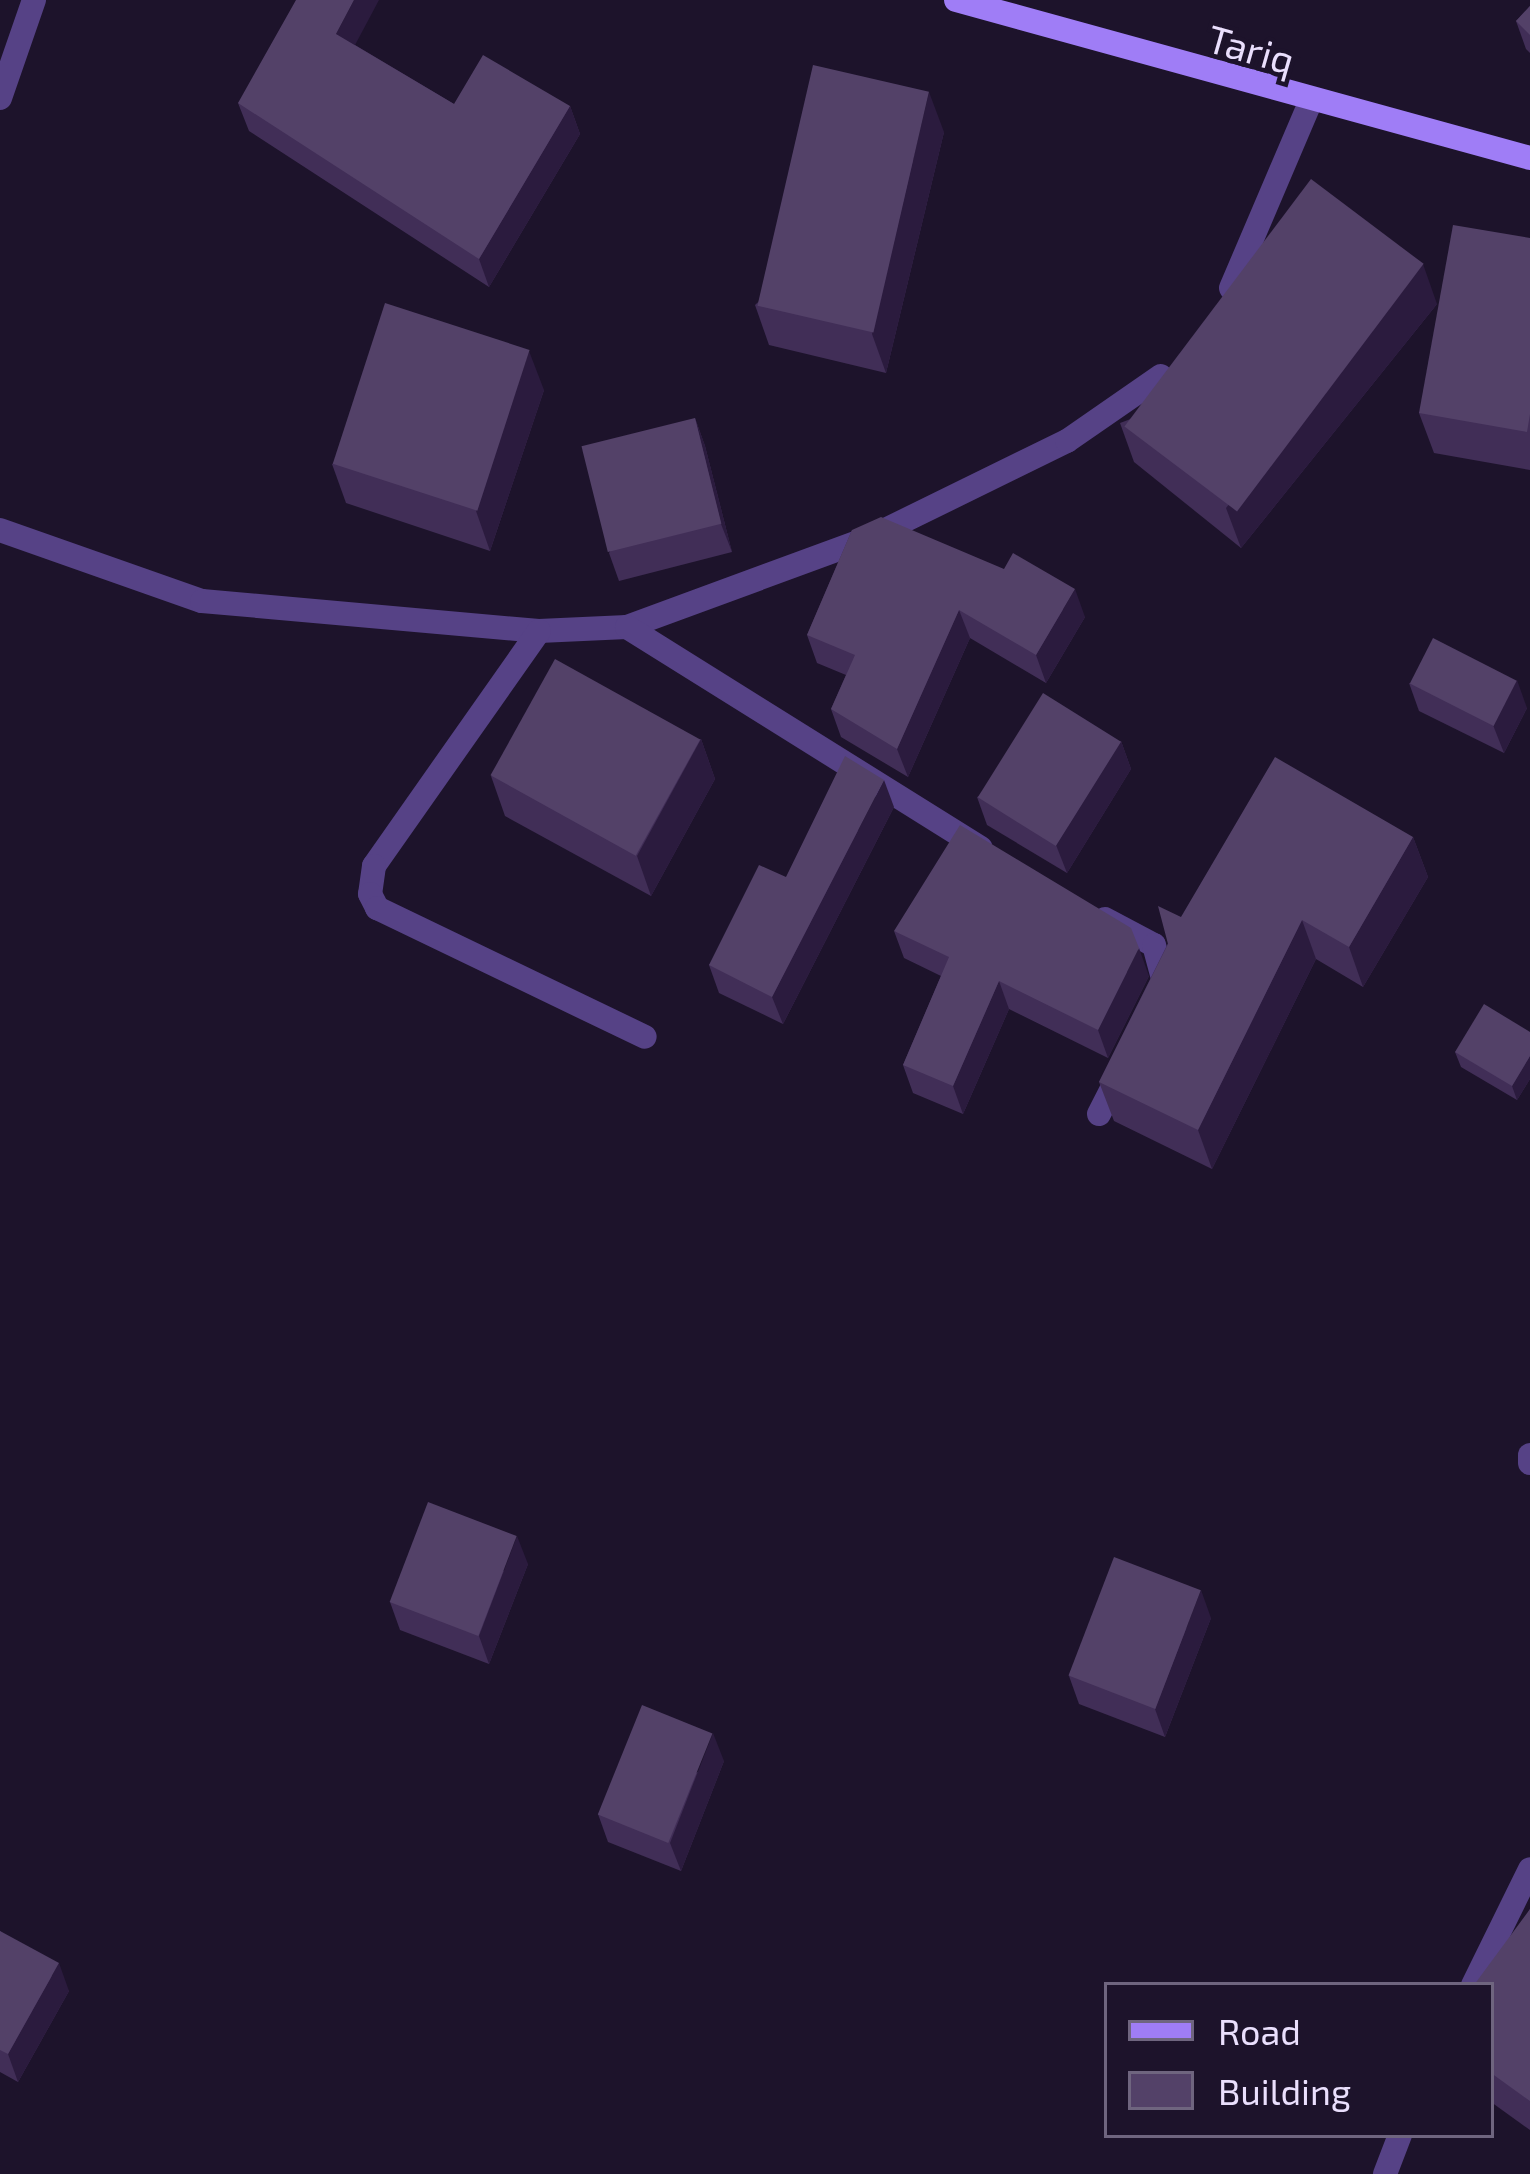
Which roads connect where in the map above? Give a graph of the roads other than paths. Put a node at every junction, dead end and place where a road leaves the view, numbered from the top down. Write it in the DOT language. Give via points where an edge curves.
graph roads {
  1 [pos="34,0"];
  2 [pos="956,0"];
  3 [pos="0,98"];
  4 [pos="1310,103"];
  5 [pos="1530,158"];
  6 [pos="1218,308"];
  7 [pos="1183,353"];
  8 [pos="0,530"];
  9 [pos="627,627"];
  10 [pos="539,631"];
  11 [pos="1011,867"];
  12 [pos="1072,901"];
  13 [pos="645,1037"];
  14 [pos="1099,1114"];
  15 [pos="1530,1869"];
  16 [pos="1474,1982"];
  17 [pos="1399,2138"];
  18 [pos="1385,2174"];
  1 -- 3 [label="street"];
  2 -- 4 [label="main road, Tariq"];
  4 -- 5 [label="main road, Tariq"];
  4 -- 6 [label="street"];
  7 -- 9 [label="street" via="1140,398 1067,441 871,537"];
  8 -- 10 [label="street" via="202,601"];
  9 -- 10 [label="street"];
  9 -- 11 [label="street"];
  10 -- 13 [label="street" via="374,866 370,894 377,908"];
  12 -- 14 [label="street" via="1154,945 1167,977"];
  15 -- 16 [label="street"];
  17 -- 18 [label="street"];
}
